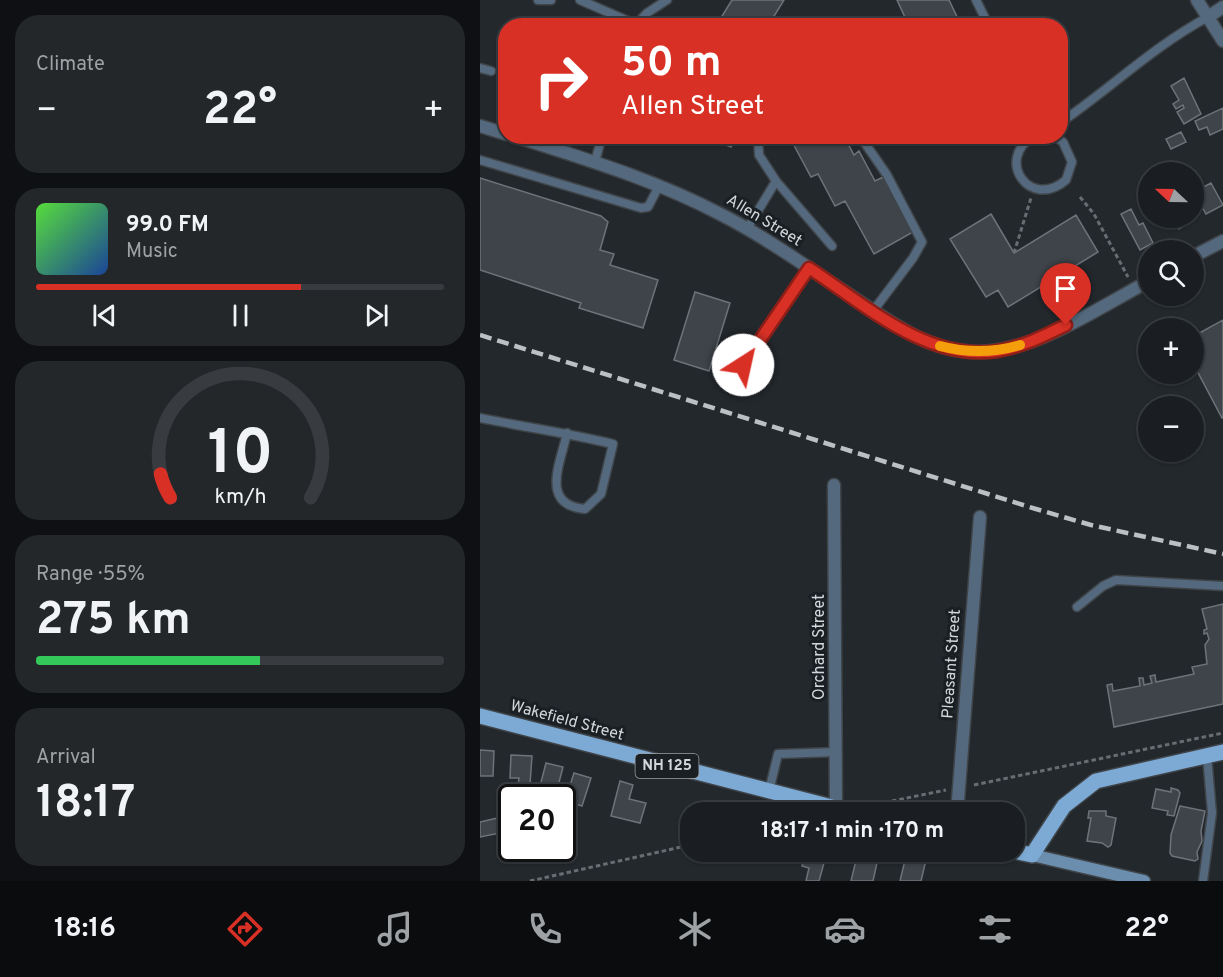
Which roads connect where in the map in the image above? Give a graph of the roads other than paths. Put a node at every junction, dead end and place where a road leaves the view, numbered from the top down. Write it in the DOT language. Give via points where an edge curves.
graph roads {
  1 [pos="538,0"];
  2 [pos="551,0"];
  3 [pos="580,0"];
  4 [pos="667,0"];
  5 [pos="976,0"];
  6 [pos="1197,0"];
  7 [pos="1223,7"];
  8 [pos="1208,17"];
  9 [pos="620,18"];
  10 [pos="644,18"];
  11 [pos="985,18"];
  12 [pos="1223,41"];
  13 [pos="480,68"];
  14 [pos="491,71"];
  15 [pos="1068,118"];
  16 [pos="480,126"];
  17 [pos="498,132"];
  18 [pos="539,144"];
  19 [pos="600,144"];
  20 [pos="758,144"];
  21 [pos="865,144"];
  22 [pos="1023,144"];
  23 [pos="1063,144"];
  24 [pos="480,160"];
  25 [pos="595,162"];
  26 [pos="776,180"];
  27 [pos="660,186"];
  28 [pos="747,229"];
  29 [pos="1223,241"];
  30 [pos="832,246"];
  31 [pos="1204,251"];
  32 [pos="809,268"];
  33 [pos="1138,286"];
  34 [pos="873,310"];
  35 [pos="743,365"];
  36 [pos="480,418"];
  37 [pos="567,433"];
  38 [pos="834,485"];
  39 [pos="980,517"];
  40 [pos="1223,586"];
  41 [pos="1077,607"];
  42 [pos="480,716"];
  43 [pos="837,752"];
  44 [pos="1223,752"];
  45 [pos="1207,756"];
  46 [pos="769,791"];
  47 [pos="812,802"];
  48 [pos="836,802"];
  49 [pos="958,802"];
  50 [pos="1025,853"];
  51 [pos="1032,855"];
  52 [pos="1144,881"];
  53 [pos="1203,881"];
  1 -- 2 [label="lane"];
  3 -- 9 [label="lane"];
  4 -- 10 [label="lane"];
  5 -- 11 [label="lane"];
  6 -- 8 [label="street"];
  7 -- 8 [label="street"];
  8 -- 12 [label="street"];
  8 -- 15 [label="lane" via="1164,42"];
  13 -- 14 [label="lane"];
  16 -- 17 [label="street"];
  18 -- 25 [label="street, Allen Street"];
  19 -- 25 [label="lane"];
  20 -- 26 [label="lane" via="759,155"];
  21 -- 34 [label="lane" via="922,242"];
  22 -- 23 [label="lane" via="1016,163 1021,178 1034,188 1049,190 1058,187 1071,171 1069,150"];
  24 -- 27 [label="lane" via="641,208 652,203"];
  25 -- 27 [label="street, Allen Street"];
  26 -- 28 [label="lane"];
  26 -- 30 [label="lane"];
  27 -- 28 [label="street, Allen Street"];
  28 -- 32 [label="street, Allen Street"];
  29 -- 31 [label="street"];
  32 -- 34 [label="street, Allen Street"];
  32 -- 35 [label="lane"];
  33 -- 34 [label="street, Allen Street" via="1045,335 996,351 974,352 933,344"];
  36 -- 37 [label="lane"];
  37 -- 37 [label="lane" via="613,444 601,494 585,509 566,504 555,485"];
  38 -- 43 [label="street, Orchard Street"];
  39 -- 49 [label="street, Pleasant Street"];
  40 -- 41 [label="lane" via="1116,580"];
  42 -- 46 [label="main road, Wakefield Street / NH 125"];
  43 -- 46 [label="lane" via="778,754"];
  43 -- 48 [label="street, Orchard Street"];
  44 -- 45 [label="main road"];
  45 -- 51 [label="main road" via="1096,781 1064,806"];
  45 -- 53 [label="lane" via="1212,813"];
  46 -- 47 [label="main road, Wakefield Street / NH 125"];
  50 -- 51 [label="main road"];
  51 -- 52 [label="main road"];
}
